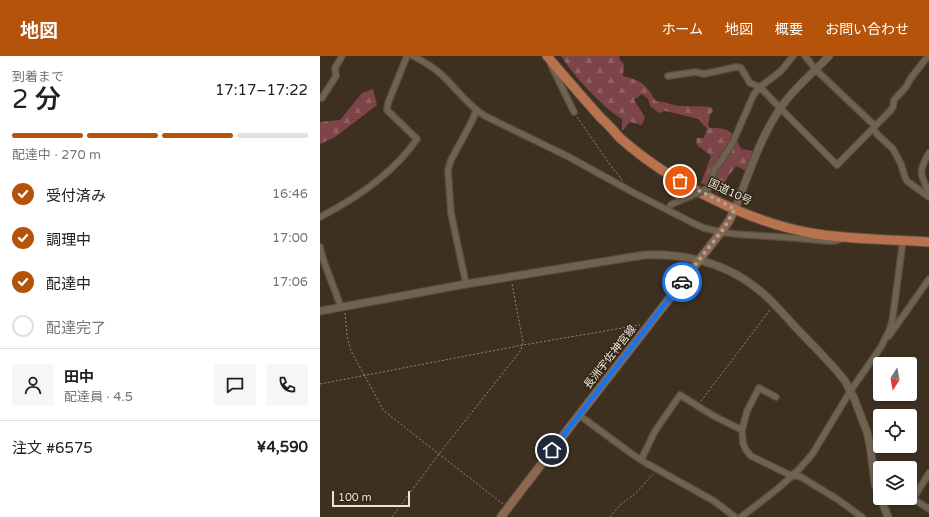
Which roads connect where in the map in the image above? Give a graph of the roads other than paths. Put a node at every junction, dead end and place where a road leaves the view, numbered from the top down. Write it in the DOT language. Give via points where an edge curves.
graph roads {
  1 [pos="342,56"];
  2 [pos="407,56"];
  3 [pos="412,56"];
  4 [pos="547,56"];
  5 [pos="793,56"];
  6 [pos="805,56"];
  7 [pos="829,56"];
  8 [pos="928,56"];
  9 [pos="816,70"];
  10 [pos="668,76"];
  11 [pos="760,87"];
  12 [pos="320,98"];
  13 [pos="780,108"];
  14 [pos="476,111"];
  15 [pos="574,112"];
  16 [pos="874,127"];
  17 [pos="929,153"];
  18 [pos="929,192"];
  19 [pos="929,197"];
  20 [pos="663,208"];
  21 [pos="735,209"];
  22 [pos="320,217"];
  23 [pos="721,232"];
  24 [pos="850,237"];
  25 [pos="903,240"];
  26 [pos="929,242"];
  27 [pos="320,247"];
  28 [pos="699,260"];
  29 [pos="929,279"];
  30 [pos="466,284"];
  31 [pos="343,306"];
  32 [pos="320,311"];
  33 [pos="881,347"];
  34 [pos="851,390"];
  35 [pos="776,398"];
  36 [pos="579,415"];
  37 [pos="742,430"];
  38 [pos="641,460"];
  39 [pos="874,461"];
  40 [pos="929,473"];
  41 [pos="793,475"];
  42 [pos="917,490"];
  43 [pos="917,502"];
  44 [pos="883,505"];
  45 [pos="929,509"];
  46 [pos="501,517"];
  47 [pos="735,517"];
  48 [pos="741,517"];
  49 [pos="862,517"];
  50 [pos="888,517"];
  1 -- 12 [label="street" via="335,68 336,76"];
  2 -- 22 [label="street" via="386,110 417,139 393,168 381,178 343,205"];
  3 -- 14 [label="street" via="442,75"];
  4 -- 15 [label="street"];
  4 -- 21 [label="highway, 国道10号" via="588,104 628,144 668,174"];
  5 -- 11 [label="street" via="781,71"];
  6 -- 9 [label="street"];
  7 -- 9 [label="street"];
  8 -- 16 [label="street" via="906,88 894,100 893,108"];
  9 -- 13 [label="street"];
  9 -- 16 [label="street"];
  10 -- 11 [label="street" via="693,72 704,74 739,67 750,83"];
  11 -- 13 [label="street"];
  11 -- 20 [label="street, bridge" via="754,94 732,144 714,169 711,186"];
  13 -- 16 [label="street" via="837,165"];
  13 -- 21 [label="street" via="766,130"];
  14 -- 20 [label="street"];
  14 -- 30 [label="street" via="448,170 451,213"];
  16 -- 19 [label="street" via="877,134 893,149 907,181"];
  17 -- 18 [label="street" via="921,173"];
  20 -- 23 [label="street" via="695,224"];
  21 -- 23 [label="main road, 長洲宇佐神宮線"];
  21 -- 24 [label="highway, 国道10号" via="803,231"];
  23 -- 24 [label="street" via="828,241"];
  23 -- 28 [label="main road, 長洲宇佐神宮線"];
  24 -- 25 [label="highway, 国道10号"];
  25 -- 26 [label="highway, 国道10号"];
  25 -- 33 [label="street" via="893,316"];
  27 -- 31 [label="street"];
  28 -- 30 [label="street" via="675,255 644,255"];
  28 -- 34 [label="street" via="713,264 746,281 765,295 843,377"];
  28 -- 36 [label="main road, 長洲宇佐神宮線"];
  29 -- 33 [label="street"];
  30 -- 31 [label="street"];
  31 -- 32 [label="street"];
  33 -- 34 [label="street"];
  34 -- 39 [label="street" via="867,432"];
  34 -- 41 [label="street" via="813,453"];
  35 -- 37 [label="street" via="760,388 747,411"];
  36 -- 38 [label="street"];
  36 -- 46 [label="main road, 長洲宇佐神宮線"];
  37 -- 38 [label="street" via="680,395 654,430"];
  37 -- 41 [label="street" via="743,444 751,456"];
  38 -- 47 [label="street" via="714,501"];
  40 -- 42 [label="street"];
  41 -- 48 [label="street"];
  41 -- 49 [label="street" via="801,477"];
  43 -- 45 [label="street"];
  44 -- 50 [label="street"];
}
